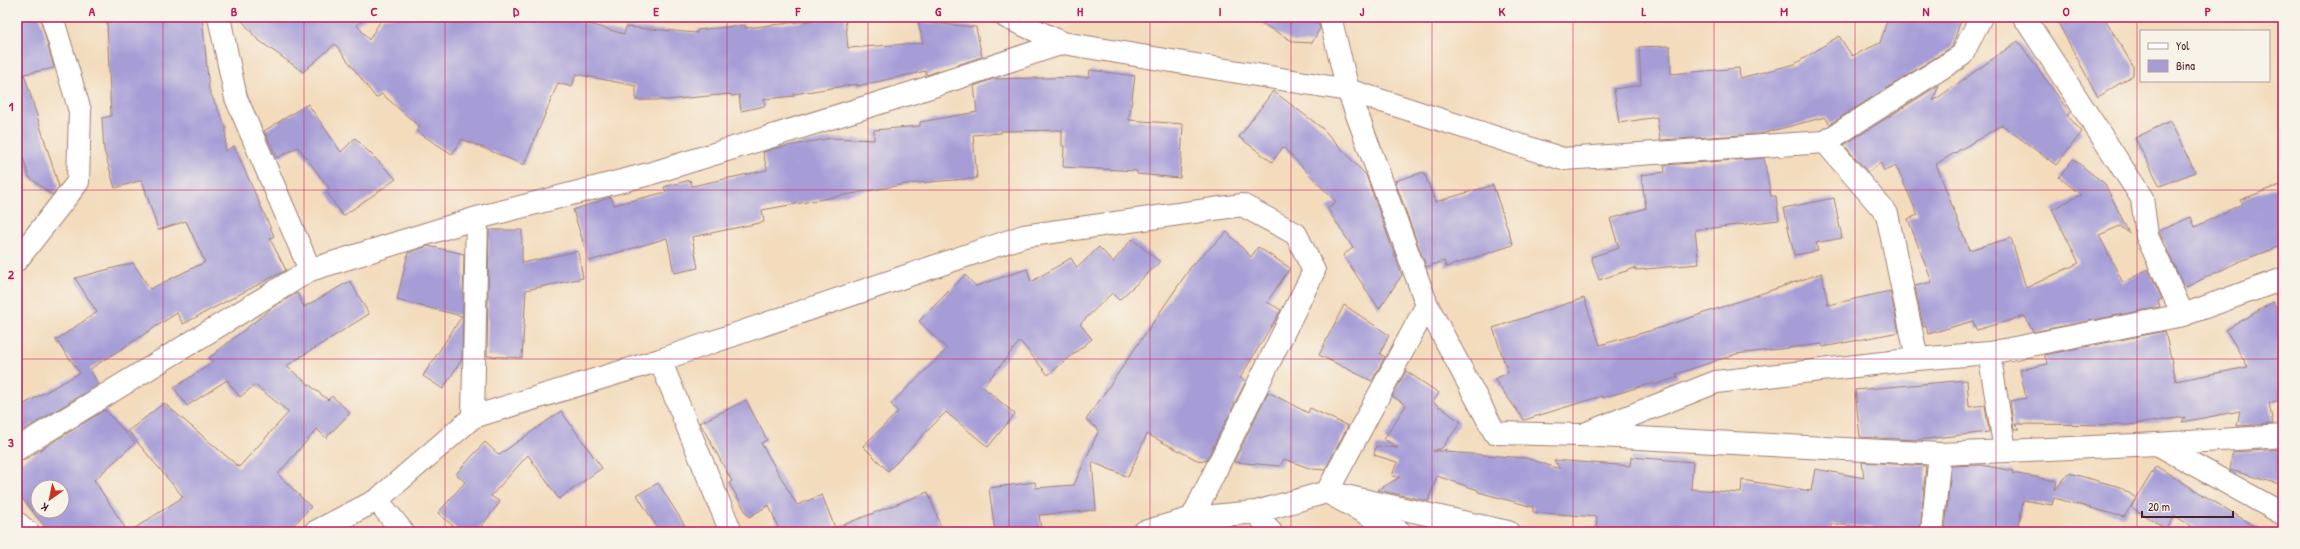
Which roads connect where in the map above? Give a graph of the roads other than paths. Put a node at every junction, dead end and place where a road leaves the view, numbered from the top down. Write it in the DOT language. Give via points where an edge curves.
graph roads {
  1 [pos="52,17"];
  2 [pos="219,17"];
  3 [pos="1006,17"];
  4 [pos="1330,17"];
  5 [pos="1981,17"];
  6 [pos="2024,17"];
  7 [pos="1063,43"];
  8 [pos="1348,90"];
  9 [pos="1825,142"];
  10 [pos="477,218"];
  11 [pos="17,260"];
  12 [pos="310,270"];
  13 [pos="2283,279"];
  14 [pos="1427,305"];
  15 [pos="2183,315"];
  16 [pos="1989,353"];
  17 [pos="1917,359"];
  18 [pos="660,360"];
  19 [pos="473,417"];
  20 [pos="1581,435"];
  21 [pos="2283,436"];
  22 [pos="2157,444"];
  23 [pos="17,449"];
  24 [pos="2005,450"];
  25 [pos="1940,454"];
  26 [pos="1327,492"];
  27 [pos="377,500"];
  28 [pos="1256,512"];
  29 [pos="2283,514"];
  30 [pos="1192,518"];
  31 [pos="17,523"];
  32 [pos="28,532"];
  33 [pos="315,532"];
  34 [pos="403,532"];
  35 [pos="731,532"];
  36 [pos="1144,532"];
  37 [pos="1271,532"];
  38 [pos="1400,532"];
  39 [pos="1508,532"];
  40 [pos="1932,532"];
  1 -- 11 [label="street" via="80,111 78,182"];
  2 -- 12 [label="street" via="236,98"];
  3 -- 7 [label="street"];
  4 -- 8 [label="street"];
  5 -- 9 [label="street" via="1962,55"];
  6 -- 15 [label="street" via="2142,198 2147,236"];
  7 -- 8 [label="street"];
  7 -- 10 [label="street" via="918,92 649,174"];
  8 -- 9 [label="street" via="1563,159"];
  8 -- 14 [label="street"];
  9 -- 17 [label="street" via="1887,214"];
  10 -- 12 [label="street"];
  10 -- 19 [label="street"];
  12 -- 23 [label="street"];
  13 -- 15 [label="street"];
  14 -- 20 [label="street" via="1495,433"];
  14 -- 26 [label="street"];
  15 -- 16 [label="street"];
  16 -- 17 [label="street"];
  16 -- 24 [label="street"];
  17 -- 20 [label="street" via="1716,382"];
  18 -- 19 [label="street"];
  18 -- 30 [label="street" via="1024,236 1242,205 1296,234 1314,271"];
  18 -- 35 [label="street"];
  19 -- 27 [label="street"];
  20 -- 25 [label="street"];
  21 -- 22 [label="street"];
  22 -- 24 [label="street"];
  22 -- 29 [label="street"];
  24 -- 25 [label="street"];
  25 -- 40 [label="street"];
  26 -- 28 [label="street"];
  26 -- 38 [label="street"];
  26 -- 39 [label="street"];
  27 -- 33 [label="street"];
  27 -- 34 [label="street"];
  28 -- 30 [label="street"];
  28 -- 37 [label="street"];
  30 -- 36 [label="street"];
  31 -- 32 [label="street"];
}
